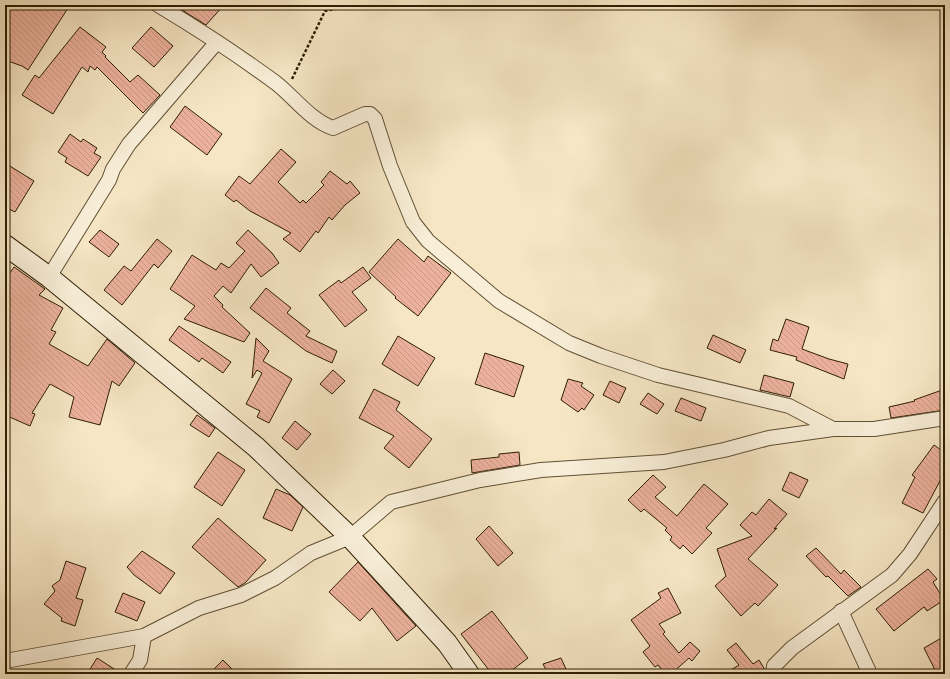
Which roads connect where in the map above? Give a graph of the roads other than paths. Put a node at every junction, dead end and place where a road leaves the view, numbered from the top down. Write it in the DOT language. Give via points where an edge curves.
graph roads {
  1 [pos="158,5"];
  2 [pos="217,42"];
  3 [pos="5,245"];
  4 [pos="49,277"];
  5 [pos="945,418"];
  6 [pos="833,429"];
  7 [pos="945,501"];
  8 [pos="350,537"];
  9 [pos="841,611"];
  10 [pos="144,636"];
  11 [pos="5,661"];
  12 [pos="131,674"];
  13 [pos="469,674"];
  14 [pos="772,674"];
  15 [pos="870,674"];
  1 -- 2 [label="street"];
  2 -- 4 [label="street" via="125,149 106,186"];
  2 -- 6 [label="street" via="286,91 323,125 333,128 370,114 375,119 390,166 413,222 428,242 499,301 569,343 601,356 658,375 789,406"];
  3 -- 4 [label="main road"];
  4 -- 8 [label="main road" via="256,447"];
  5 -- 6 [label="street" via="874,429"];
  6 -- 8 [label="street" via="770,438 664,462 541,470 480,480 390,502"];
  7 -- 9 [label="street" via="910,554 892,575"];
  8 -- 10 [label="street" via="311,553 268,582 241,595 199,608"];
  8 -- 13 [label="main road" via="447,642"];
  9 -- 14 [label="street" via="792,648 774,666"];
  9 -- 15 [label="street"];
  10 -- 11 [label="street"];
  10 -- 12 [label="street" via="140,660"];
}
